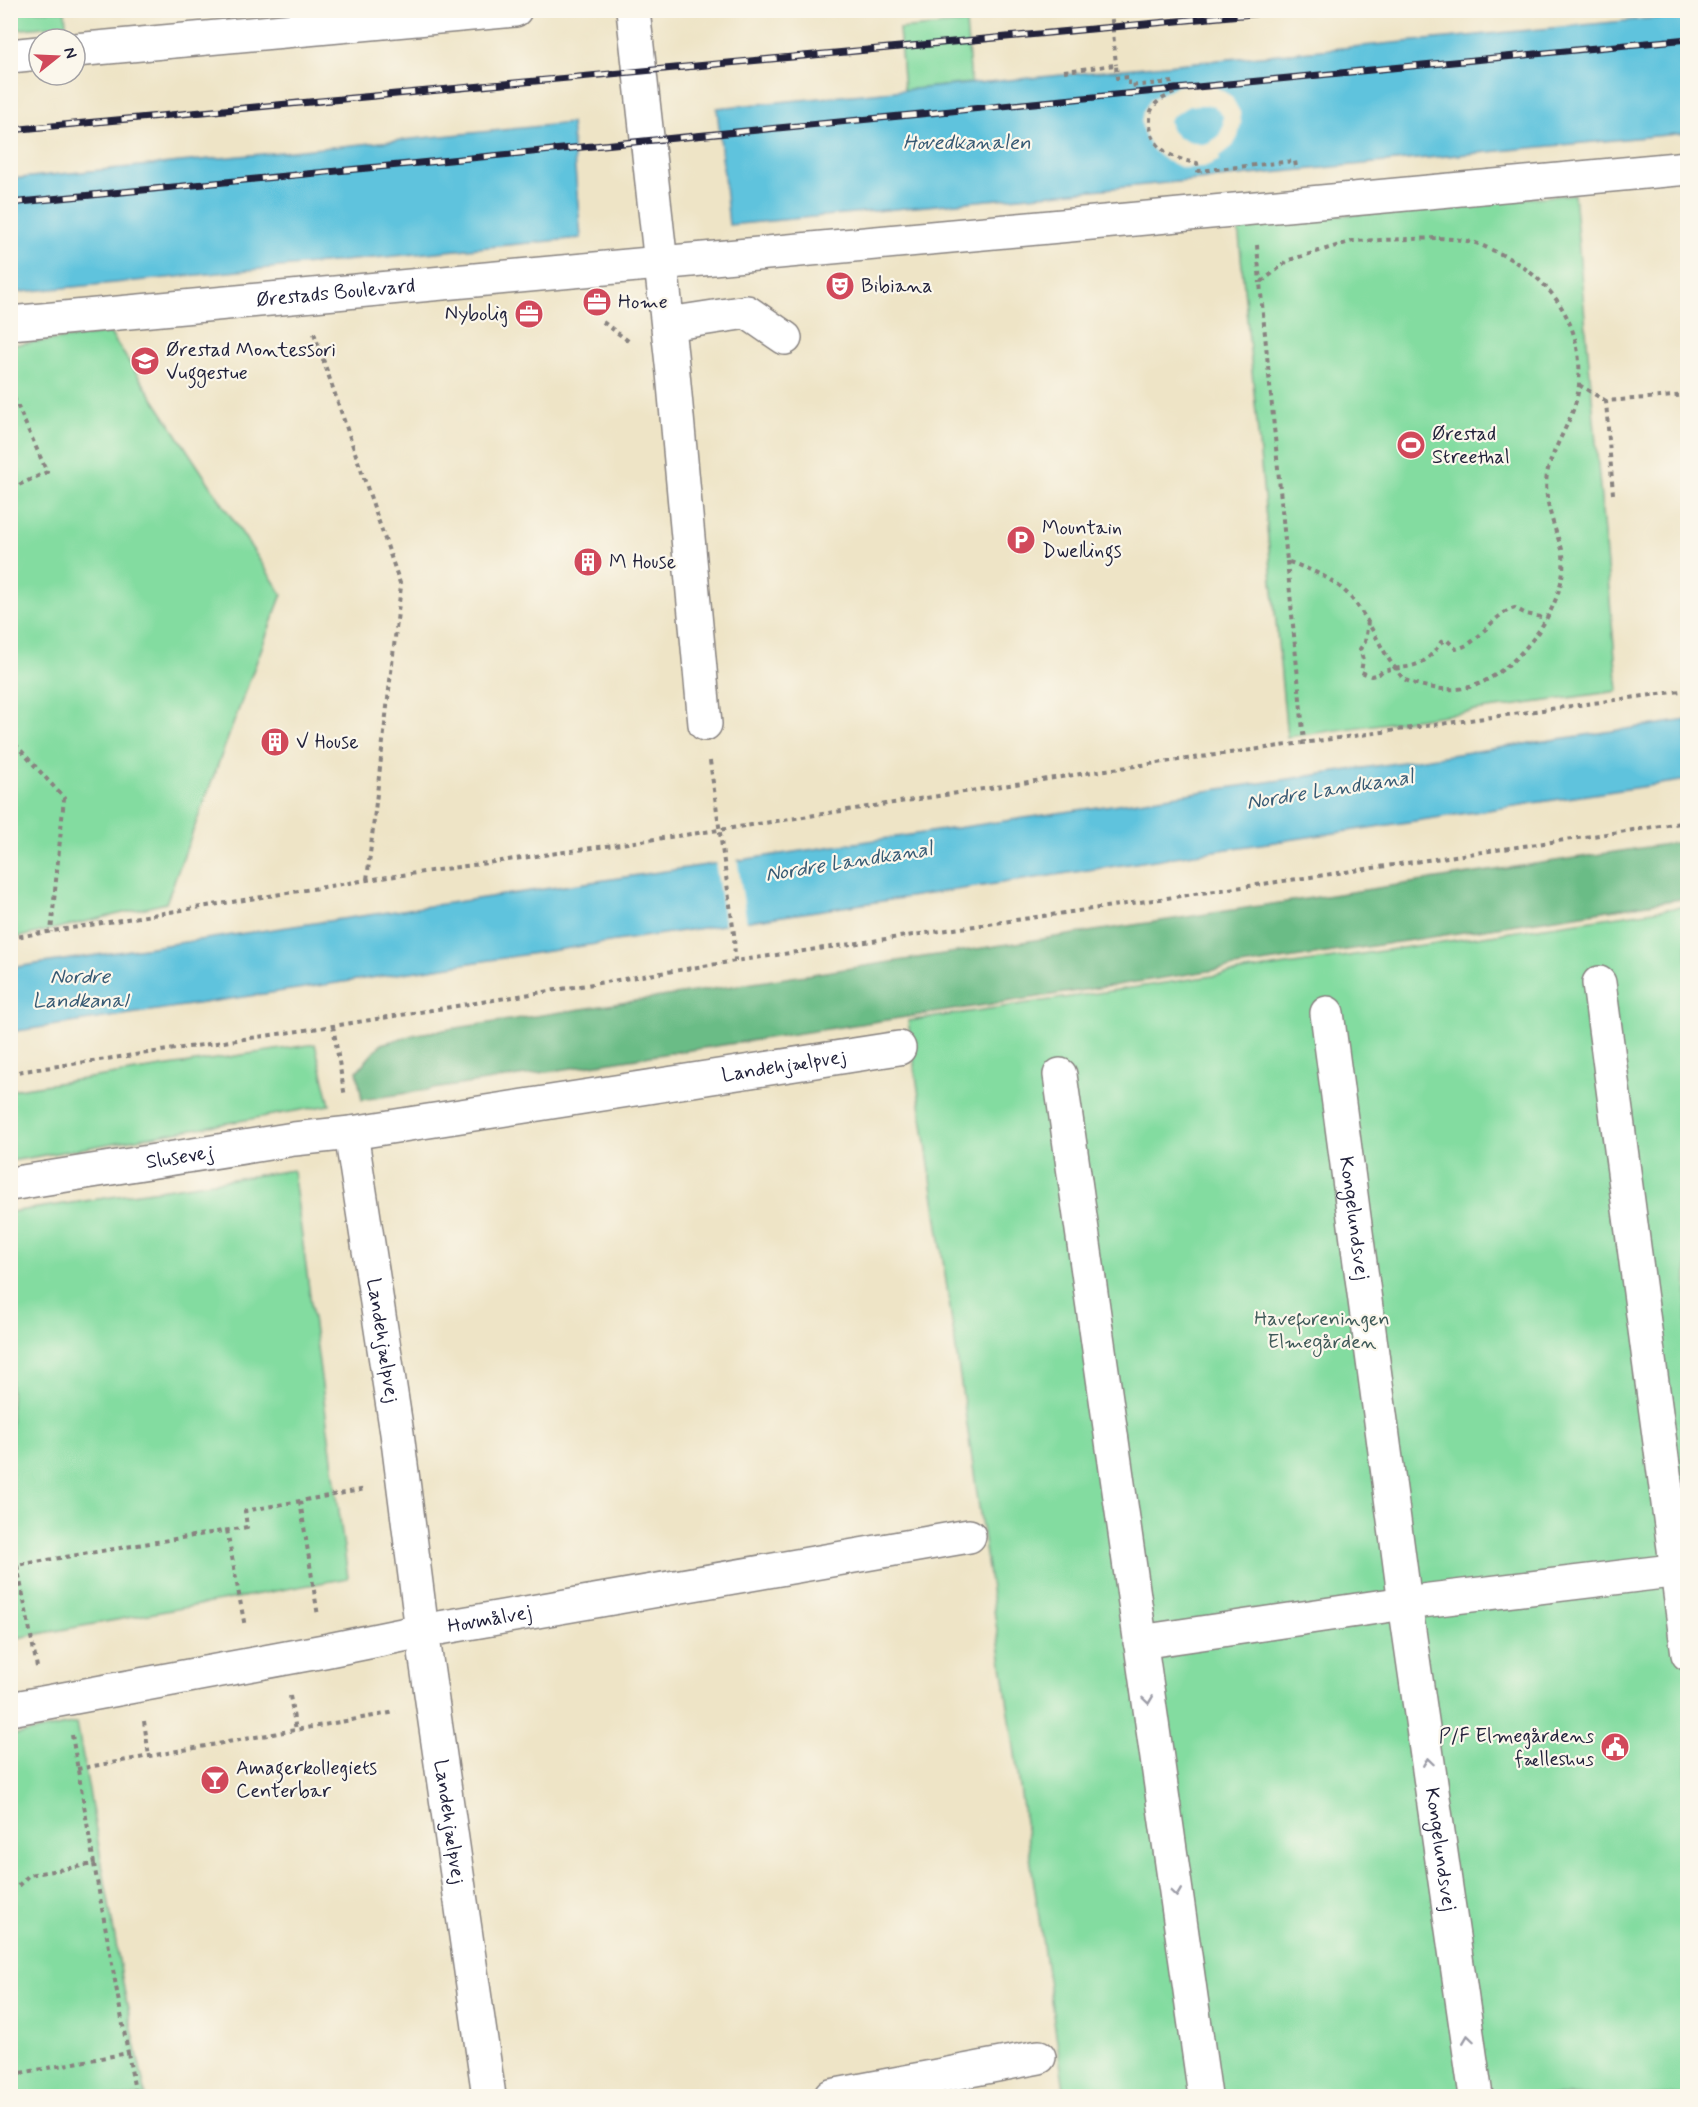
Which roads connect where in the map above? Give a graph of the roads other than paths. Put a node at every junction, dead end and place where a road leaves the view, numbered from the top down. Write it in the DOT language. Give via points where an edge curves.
graph roads {
  1 [pos="515,10"];
  2 [pos="633,10"];
  3 [pos="87,49"];
  4 [pos="27,54"];
  5 [pos="10,56"];
  6 [pos="1688,168"];
  7 [pos="662,263"];
  8 [pos="10,323"];
  9 [pos="668,324"];
  10 [pos="785,338"];
  11 [pos="705,724"];
  12 [pos="1599,983"];
  13 [pos="1327,1013"];
  14 [pos="899,1048"];
  15 [pos="1060,1075"];
  16 [pos="351,1133"];
  17 [pos="10,1184"];
  18 [pos="969,1536"];
  19 [pos="1682,1570"];
  20 [pos="1405,1603"];
  21 [pos="422,1631"];
  22 [pos="1140,1642"];
  23 [pos="1688,1654"];
  24 [pos="10,1709"];
  25 [pos="1039,2057"];
  26 [pos="489,2097"];
  27 [pos="831,2097"];
  28 [pos="1205,2097"];
  29 [pos="1476,2097"];
  1 -- 3 [label="street"];
  2 -- 7 [label="street"];
  4 -- 5 [label="street"];
  6 -- 7 [label="street, Ørestads Boulevard"];
  7 -- 8 [label="street, Ørestads Boulevard"];
  7 -- 9 [label="street"];
  9 -- 10 [label="street" via="747,312"];
  9 -- 11 [label="street"];
  12 -- 19 [label="street"];
  13 -- 20 [label="street, Kongelundsvej"];
  14 -- 16 [label="street, Landehjælpvej"];
  15 -- 22 [label="street"];
  16 -- 17 [label="street, Slusevej"];
  16 -- 21 [label="street, Landehjælpvej" via="397,1433"];
  18 -- 21 [label="street, Hovmålvej"];
  19 -- 20 [label="street"];
  19 -- 23 [label="street"];
  20 -- 22 [label="street"];
  29 -- 20 [label="street, Kongelundsvej, one-way"];
  21 -- 24 [label="street, Hovmålvej"];
  21 -- 26 [label="street, Landehjælpvej"];
  22 -- 28 [label="street, one-way"];
  25 -- 27 [label="street"];
}
